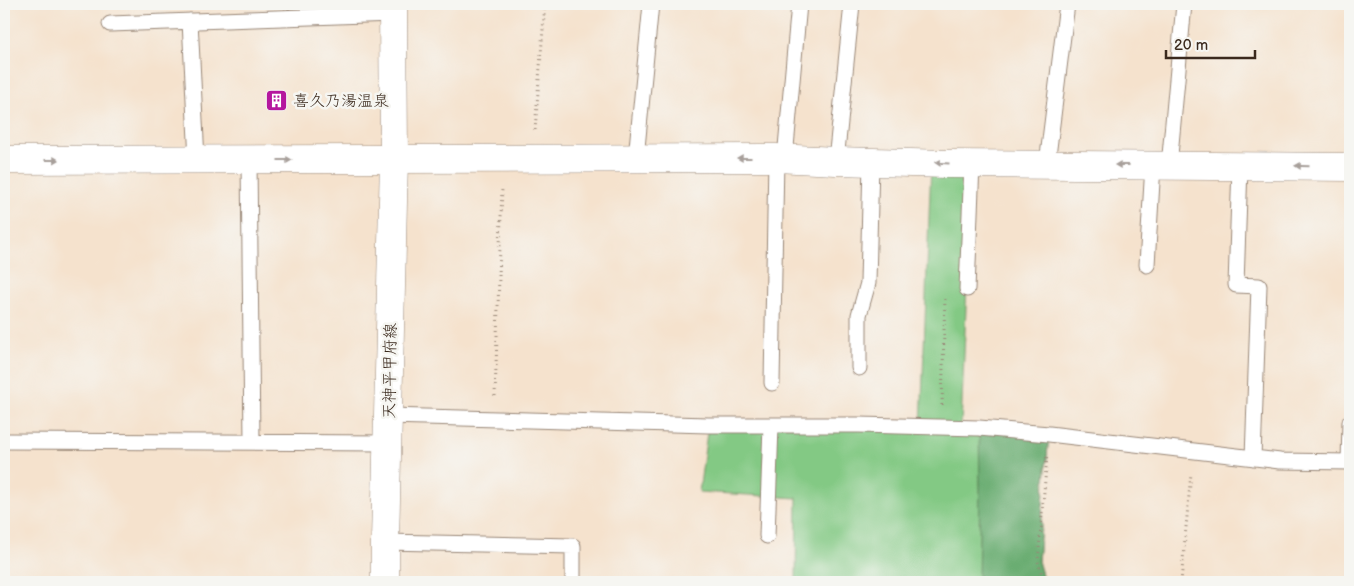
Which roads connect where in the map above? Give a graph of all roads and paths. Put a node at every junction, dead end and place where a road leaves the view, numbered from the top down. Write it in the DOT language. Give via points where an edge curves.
graph roads {
  1 [pos="545,4"];
  2 [pos="651,4"];
  3 [pos="799,4"];
  4 [pos="852,4"];
  5 [pos="1067,4"];
  6 [pos="1184,4"];
  7 [pos="393,9"];
  8 [pos="190,21"];
  9 [pos="110,24"];
  10 [pos="503,158"];
  11 [pos="533,158"];
  12 [pos="636,158"];
  13 [pos="781,158"];
  14 [pos="394,159"];
  15 [pos="4,160"];
  16 [pos="197,160"];
  17 [pos="249,160"];
  18 [pos="836,161"];
  19 [pos="871,162"];
  20 [pos="972,164"];
  21 [pos="1047,164"];
  22 [pos="1161,165"];
  23 [pos="1240,166"];
  24 [pos="1350,167"];
  25 [pos="1147,266"];
  26 [pos="967,289"];
  27 [pos="859,368"];
  28 [pos="772,383"];
  29 [pos="388,416"];
  30 [pos="495,419"];
  31 [pos="1350,422"];
  32 [pos="771,426"];
  33 [pos="1049,434"];
  34 [pos="4,442"];
  35 [pos="252,442"];
  36 [pos="388,443"];
  37 [pos="1192,450"];
  38 [pos="1253,458"];
  39 [pos="1350,462"];
  40 [pos="767,536"];
  41 [pos="385,542"];
  42 [pos="386,582"];
  43 [pos="573,582"];
  44 [pos="1044,582"];
  45 [pos="1181,582"];
  1 -- 11 [label="path"];
  2 -- 12 [label="lane"];
  3 -- 13 [label="lane"];
  4 -- 18 [label="lane"];
  5 -- 21 [label="lane"];
  6 -- 22 [label="lane"];
  7 -- 8 [label="lane"];
  7 -- 14 [label="street, 天神平甲府線"];
  8 -- 9 [label="lane"];
  8 -- 16 [label="lane"];
  10 -- 11 [label="street"];
  10 -- 14 [label="street"];
  10 -- 30 [label="path"];
  11 -- 12 [label="street"];
  13 -- 12 [label="street, one-way"];
  13 -- 18 [label="street"];
  13 -- 28 [label="lane"];
  17 -- 14 [label="street, one-way"];
  14 -- 29 [label="street, 天神平甲府線"];
  15 -- 16 [label="street, one-way"];
  16 -- 17 [label="street"];
  17 -- 35 [label="lane"];
  18 -- 19 [label="street"];
  20 -- 19 [label="street, one-way"];
  19 -- 27 [label="lane" via="868,283 859,315"];
  20 -- 21 [label="street"];
  20 -- 26 [label="lane"];
  22 -- 21 [label="street, one-way"];
  22 -- 23 [label="street"];
  22 -- 25 [label="lane"];
  24 -- 23 [label="street, one-way"];
  23 -- 38 [label="lane" via="1236,285 1258,286"];
  29 -- 30 [label="lane"];
  29 -- 36 [label="street, 天神平甲府線"];
  30 -- 32 [label="lane"];
  31 -- 39 [label="lane"];
  32 -- 33 [label="lane" via="979,428"];
  32 -- 40 [label="lane"];
  33 -- 37 [label="lane"];
  33 -- 44 [label="path" via="1038,561"];
  34 -- 35 [label="lane"];
  35 -- 36 [label="lane"];
  36 -- 41 [label="street, 天神平甲府線"];
  37 -- 38 [label="lane"];
  37 -- 45 [label="path"];
  38 -- 39 [label="lane"];
  41 -- 42 [label="street, 天神平甲府線"];
  41 -- 43 [label="lane" via="573,546"];
}
